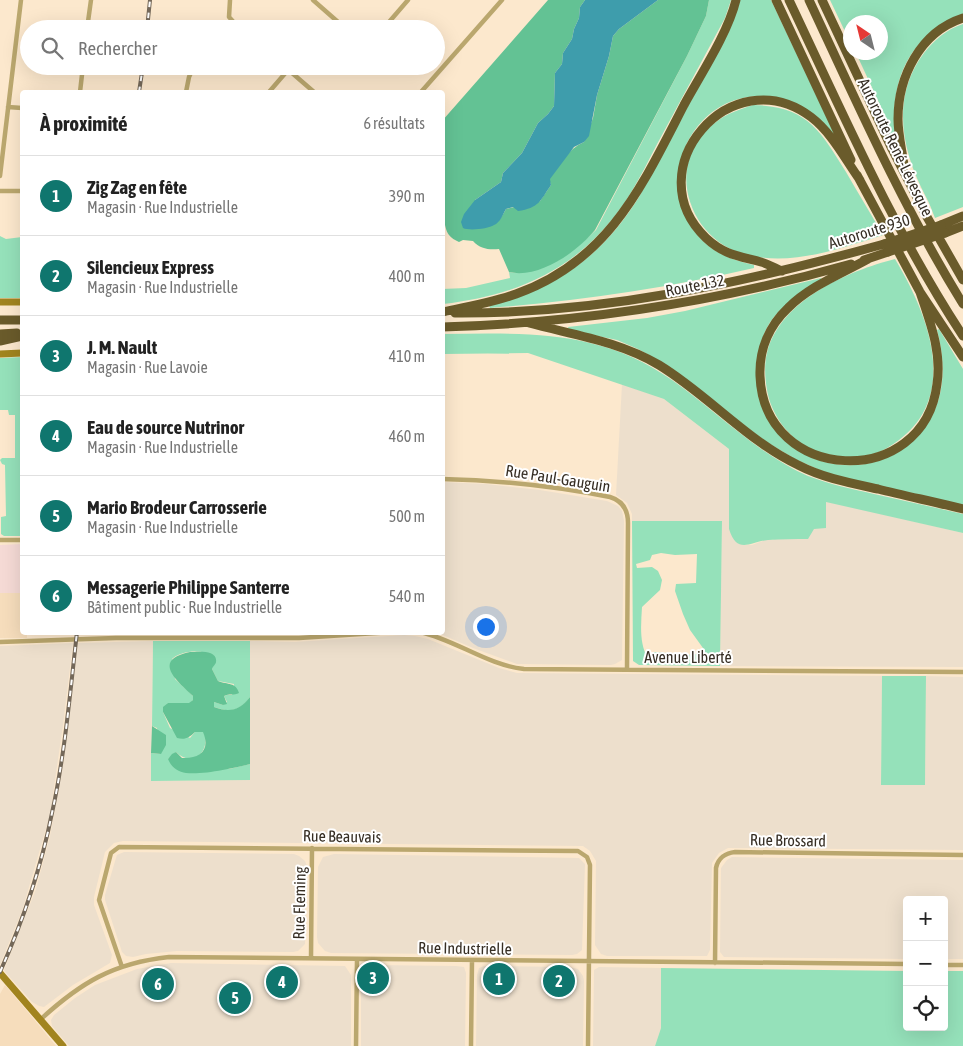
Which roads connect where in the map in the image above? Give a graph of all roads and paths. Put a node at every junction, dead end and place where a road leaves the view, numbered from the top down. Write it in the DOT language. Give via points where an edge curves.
graph roads {
  1 [pos="21,0"];
  2 [pos="91,0"];
  3 [pos="230,0"];
  4 [pos="313,0"];
  5 [pos="408,0"];
  6 [pos="502,0"];
  7 [pos="736,0"];
  8 [pos="776,0"];
  9 [pos="789,0"];
  10 [pos="809,0"];
  11 [pos="822,0"];
  12 [pos="963,18"];
  13 [pos="88,20"];
  14 [pos="231,20"];
  15 [pos="336,20"];
  16 [pos="391,20"];
  17 [pos="445,65"];
  18 [pos="82,75"];
  19 [pos="190,75"];
  20 [pos="281,75"];
  21 [pos="294,75"];
  22 [pos="436,75"];
  23 [pos="80,90"];
  24 [pos="186,90"];
  25 [pos="270,90"];
  26 [pos="312,90"];
  27 [pos="423,90"];
  28 [pos="8,106"];
  29 [pos="20,108"];
  30 [pos="905,173"];
  31 [pos="0,176"];
  32 [pos="860,180"];
  33 [pos="0,191"];
  34 [pos="20,191"];
  35 [pos="962,219"];
  36 [pos="943,229"];
  37 [pos="868,259"];
  38 [pos="782,271"];
  39 [pos="963,280"];
  40 [pos="920,292"];
  41 [pos="0,302"];
  42 [pos="20,302"];
  43 [pos="963,304"];
  44 [pos="445,312"];
  45 [pos="445,313"];
  46 [pos="0,320"];
  47 [pos="20,320"];
  48 [pos="529,323"];
  49 [pos="445,327"];
  50 [pos="0,334"];
  51 [pos="20,335"];
  52 [pos="20,336"];
  53 [pos="963,336"];
  54 [pos="0,341"];
  55 [pos="20,353"];
  56 [pos="0,354"];
  57 [pos="963,357"];
  58 [pos="445,478"];
  59 [pos="963,509"];
  60 [pos="0,540"];
  61 [pos="20,540"];
  62 [pos="61,635"];
  63 [pos="237,635"];
  64 [pos="349,635"];
  65 [pos="430,635"];
  66 [pos="61,640"];
  67 [pos="0,642"];
  68 [pos="627,670"];
  69 [pos="963,672"];
  70 [pos="312,848"];
  71 [pos="963,855"];
  72 [pos="311,958"];
  73 [pos="357,959"];
  74 [pos="472,960"];
  75 [pos="589,962"];
  76 [pos="715,963"];
  77 [pos="903,964"];
  78 [pos="948,965"];
  79 [pos="963,965"];
  80 [pos="122,966"];
  81 [pos="0,973"];
  82 [pos="40,1020"];
  83 [pos="63,1046"];
  84 [pos="356,1046"];
  85 [pos="471,1046"];
  86 [pos="588,1046"];
  1 -- 28 [label="street"];
  2 -- 13 [label="street"];
  3 -- 14 [label="street"];
  4 -- 15 [label="street"];
  5 -- 16 [label="street"];
  6 -- 17 [label="street"];
  7 -- 44 [label="highway" via="726,28 646,177 623,214 602,238 567,268 536,286 502,299"];
  8 -- 32 [label="highway"];
  9 -- 53 [label="highway, Autoroute René-Lévesque" via="905,239"];
  10 -- 43 [label="highway, Autoroute René-Lévesque" via="898,188"];
  11 -- 30 [label="highway"];
  12 -- 30 [label="highway" via="945,26 926,42 912,61 904,80 898,120"];
  18 -- 23 [label="street"];
  19 -- 24 [label="street"];
  20 -- 25 [label="street"];
  21 -- 26 [label="street"];
  22 -- 27 [label="street"];
  28 -- 29 [label="street"];
  28 -- 31 [label="street"];
  30 -- 39 [label="highway"];
  32 -- 38 [label="highway" via="821,127 807,114 786,104 762,100 739,104 723,110 700,129 688,150 682,172 683,196 693,222 708,240 723,250"];
  32 -- 40 [label="highway"];
  33 -- 34 [label="street"];
  35 -- 36 [label="highway, Autoroute 930"];
  36 -- 37 [label="highway, Route 132, bridge"];
  36 -- 38 [label="highway, Autoroute 930, bridge"];
  37 -- 40 [label="highway" via="798,299 779,318 766,342 760,373 764,399 778,427 798,446 829,460 862,461 894,450 918,429 932,405 938,374 935,338"];
  37 -- 48 [label="highway, Route 132" via="776,284 686,303"];
  38 -- 45 [label="highway, Route 132" via="605,304 499,313"];
  40 -- 57 [label="highway"];
  41 -- 42 [label="street"];
  46 -- 47 [label="highway"];
  48 -- 49 [label="highway, Route 132"];
  48 -- 59 [label="highway" via="604,340 643,356 672,374 767,447 807,470"];
  50 -- 51 [label="highway"];
  52 -- 54 [label="highway"];
  55 -- 56 [label="street"];
  58 -- 68 [label="street, Rue Paul-Gauguin" via="535,485 610,497 620,502 627,512 628,523"];
  60 -- 61 [label="street"];
  62 -- 66 [label="street"];
  63 -- 64 [label="street" via="306,638"];
  63 -- 66 [label="street"];
  65 -- 68 [label="street, Avenue Liberté" via="516,668"];
  66 -- 67 [label="street"];
  68 -- 69 [label="street, Avenue Liberté"];
  70 -- 72 [label="street, Rue Fleming"];
  70 -- 75 [label="street, Rue Beauvais" via="581,852 587,856 590,865"];
  70 -- 80 [label="street, Rue Beauvais" via="116,848 109,857 99,900"];
  71 -- 76 [label="street, Rue Brossard" via="727,854 719,860 716,868"];
  72 -- 73 [label="street, Rue Industrielle"];
  72 -- 80 [label="street, Rue Industrielle" via="169,957"];
  73 -- 74 [label="street, Rue Industrielle"];
  73 -- 84 [label="street"];
  74 -- 75 [label="street, Rue Industrielle"];
  74 -- 85 [label="street"];
  75 -- 76 [label="street, Rue Industrielle"];
  75 -- 86 [label="street"];
  76 -- 77 [label="street, Rue Industrielle"];
  78 -- 79 [label="street"];
  80 -- 82 [label="street, Rue Industrielle" via="77,988"];
  81 -- 82 [label="street"];
  82 -- 83 [label="street"];
}
